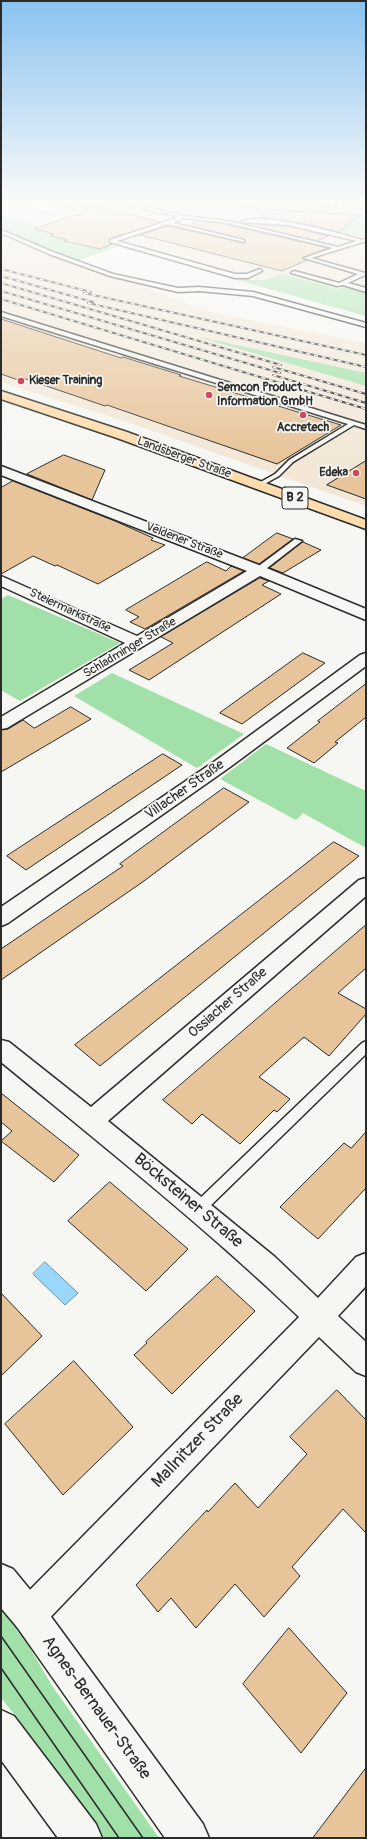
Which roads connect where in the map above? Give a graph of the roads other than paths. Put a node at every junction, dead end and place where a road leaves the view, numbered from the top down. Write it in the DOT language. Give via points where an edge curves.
graph roads {
  1 [pos="168,288"];
  2 [pos="1,314"];
  3 [pos="366,325"];
  4 [pos="1,395"];
  5 [pos="354,423"];
  6 [pos="366,427"];
  7 [pos="1,470"];
  8 [pos="260,485"];
  9 [pos="366,525"];
  10 [pos="298,541"];
  11 [pos="259,570"];
  12 [pos="4,584"];
  13 [pos="366,615"];
  14 [pos="138,643"];
  15 [pos="366,658"];
  16 [pos="1,724"];
  17 [pos="366,885"];
  18 [pos="1,918"];
  19 [pos="366,1046"];
  20 [pos="1,1049"];
  21 [pos="91,1121"];
  22 [pos="198,1209"];
  23 [pos="366,1266"];
  24 [pos="319,1317"];
  25 [pos="366,1362"];
  26 [pos="1,1581"];
  27 [pos="30,1615"];
  28 [pos="1,1729"];
  29 [pos="82,1838"];
  30 [pos="189,1838"];
  1 -- 3 [label="lane" via="253,294"];
  2 -- 5 [label="lane"];
  4 -- 8 [label="main road, Landsberger Straße / B 2"];
  5 -- 6 [label="lane"];
  5 -- 8 [label="lane" via="291,461 277,475"];
  7 -- 11 [label="street, Veldener Straße"];
  8 -- 9 [label="main road, Landsberger Straße / B 2"];
  10 -- 11 [label="lane"];
  11 -- 13 [label="street, Veldener Straße"];
  11 -- 14 [label="street, Schladminger Straße"];
  12 -- 14 [label="street, Steiermarkstraße"];
  14 -- 16 [label="street, Schladminger Straße"];
  15 -- 18 [label="street, Villacher Straße" via="224,763"];
  17 -- 21 [label="street, Ossiacher Straße"];
  19 -- 22 [label="lane"];
  20 -- 21 [label="street, Böcksteiner Straße"];
  21 -- 22 [label="street, Böcksteiner Straße"];
  22 -- 24 [label="street, Böcksteiner Straße" via="265,1266"];
  23 -- 24 [label="street, Mallnitzer Straße"];
  24 -- 25 [label="street, Böcksteiner Straße"];
  24 -- 27 [label="street, Mallnitzer Straße"];
  26 -- 27 [label="main road, Agnes-Bernauer-Straße"];
  27 -- 30 [label="main road, Agnes-Bernauer-Straße"];
  28 -- 29 [label="main road"];
}
